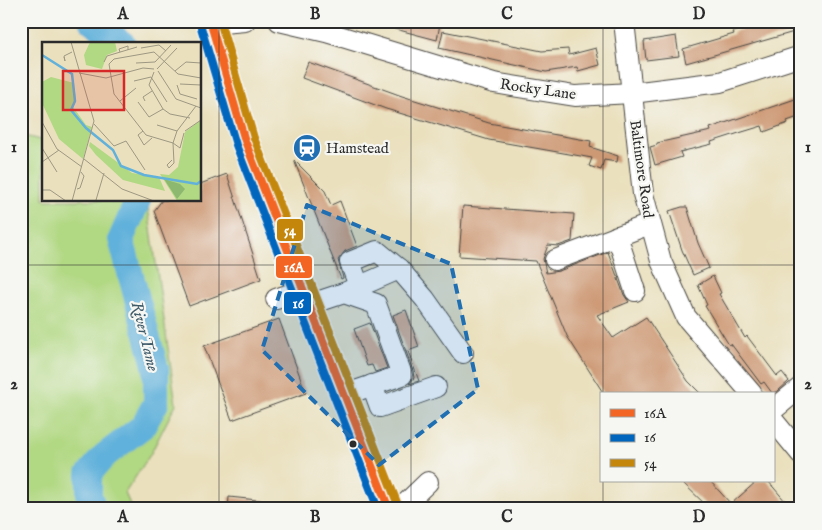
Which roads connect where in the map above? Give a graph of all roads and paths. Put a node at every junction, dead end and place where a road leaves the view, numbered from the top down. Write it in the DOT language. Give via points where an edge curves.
graph roads {
  1 [pos="244,21"];
  2 [pos="279,21"];
  3 [pos="624,21"];
  4 [pos="211,23"];
  5 [pos="327,27"];
  6 [pos="801,56"];
  7 [pos="632,92"];
  8 [pos="650,224"];
  9 [pos="617,236"];
  10 [pos="555,260"];
  11 [pos="352,289"];
  12 [pos="636,291"];
  13 [pos="305,297"];
  14 [pos="276,300"];
  15 [pos="463,353"];
  16 [pos="372,385"];
  17 [pos="436,386"];
  18 [pos="801,387"];
  19 [pos="750,392"];
  20 [pos="344,395"];
  21 [pos="774,409"];
  22 [pos="774,421"];
  23 [pos="801,454"];
  24 [pos="428,482"];
  25 [pos="389,509"];
  26 [pos="400,509"];
  1 -- 4 [label="street"];
  2 -- 5 [label="street, Rocky Lane"];
  3 -- 7 [label="street, Baltimore Road"];
  4 -- 13 [label="main road" via="245,141"];
  5 -- 7 [label="street, Rocky Lane" via="494,83 575,96"];
  6 -- 7 [label="street, Rocky Lane" via="720,82"];
  7 -- 8 [label="street, Baltimore Road" via="643,194"];
  8 -- 9 [label="street"];
  8 -- 19 [label="street, Baltimore Road" via="661,261 686,317"];
  9 -- 10 [label="street"];
  9 -- 12 [label="street"];
  11 -- 13 [label="street"];
  11 -- 15 [label="street" via="399,269"];
  11 -- 16 [label="street" via="376,304 402,375"];
  13 -- 14 [label="street"];
  13 -- 20 [label="main road"];
  16 -- 17 [label="street" via="380,408"];
  16 -- 20 [label="street"];
  18 -- 21 [label="street"];
  20 -- 25 [label="main road"];
  22 -- 23 [label="street"];
  24 -- 26 [label="street"];
}
